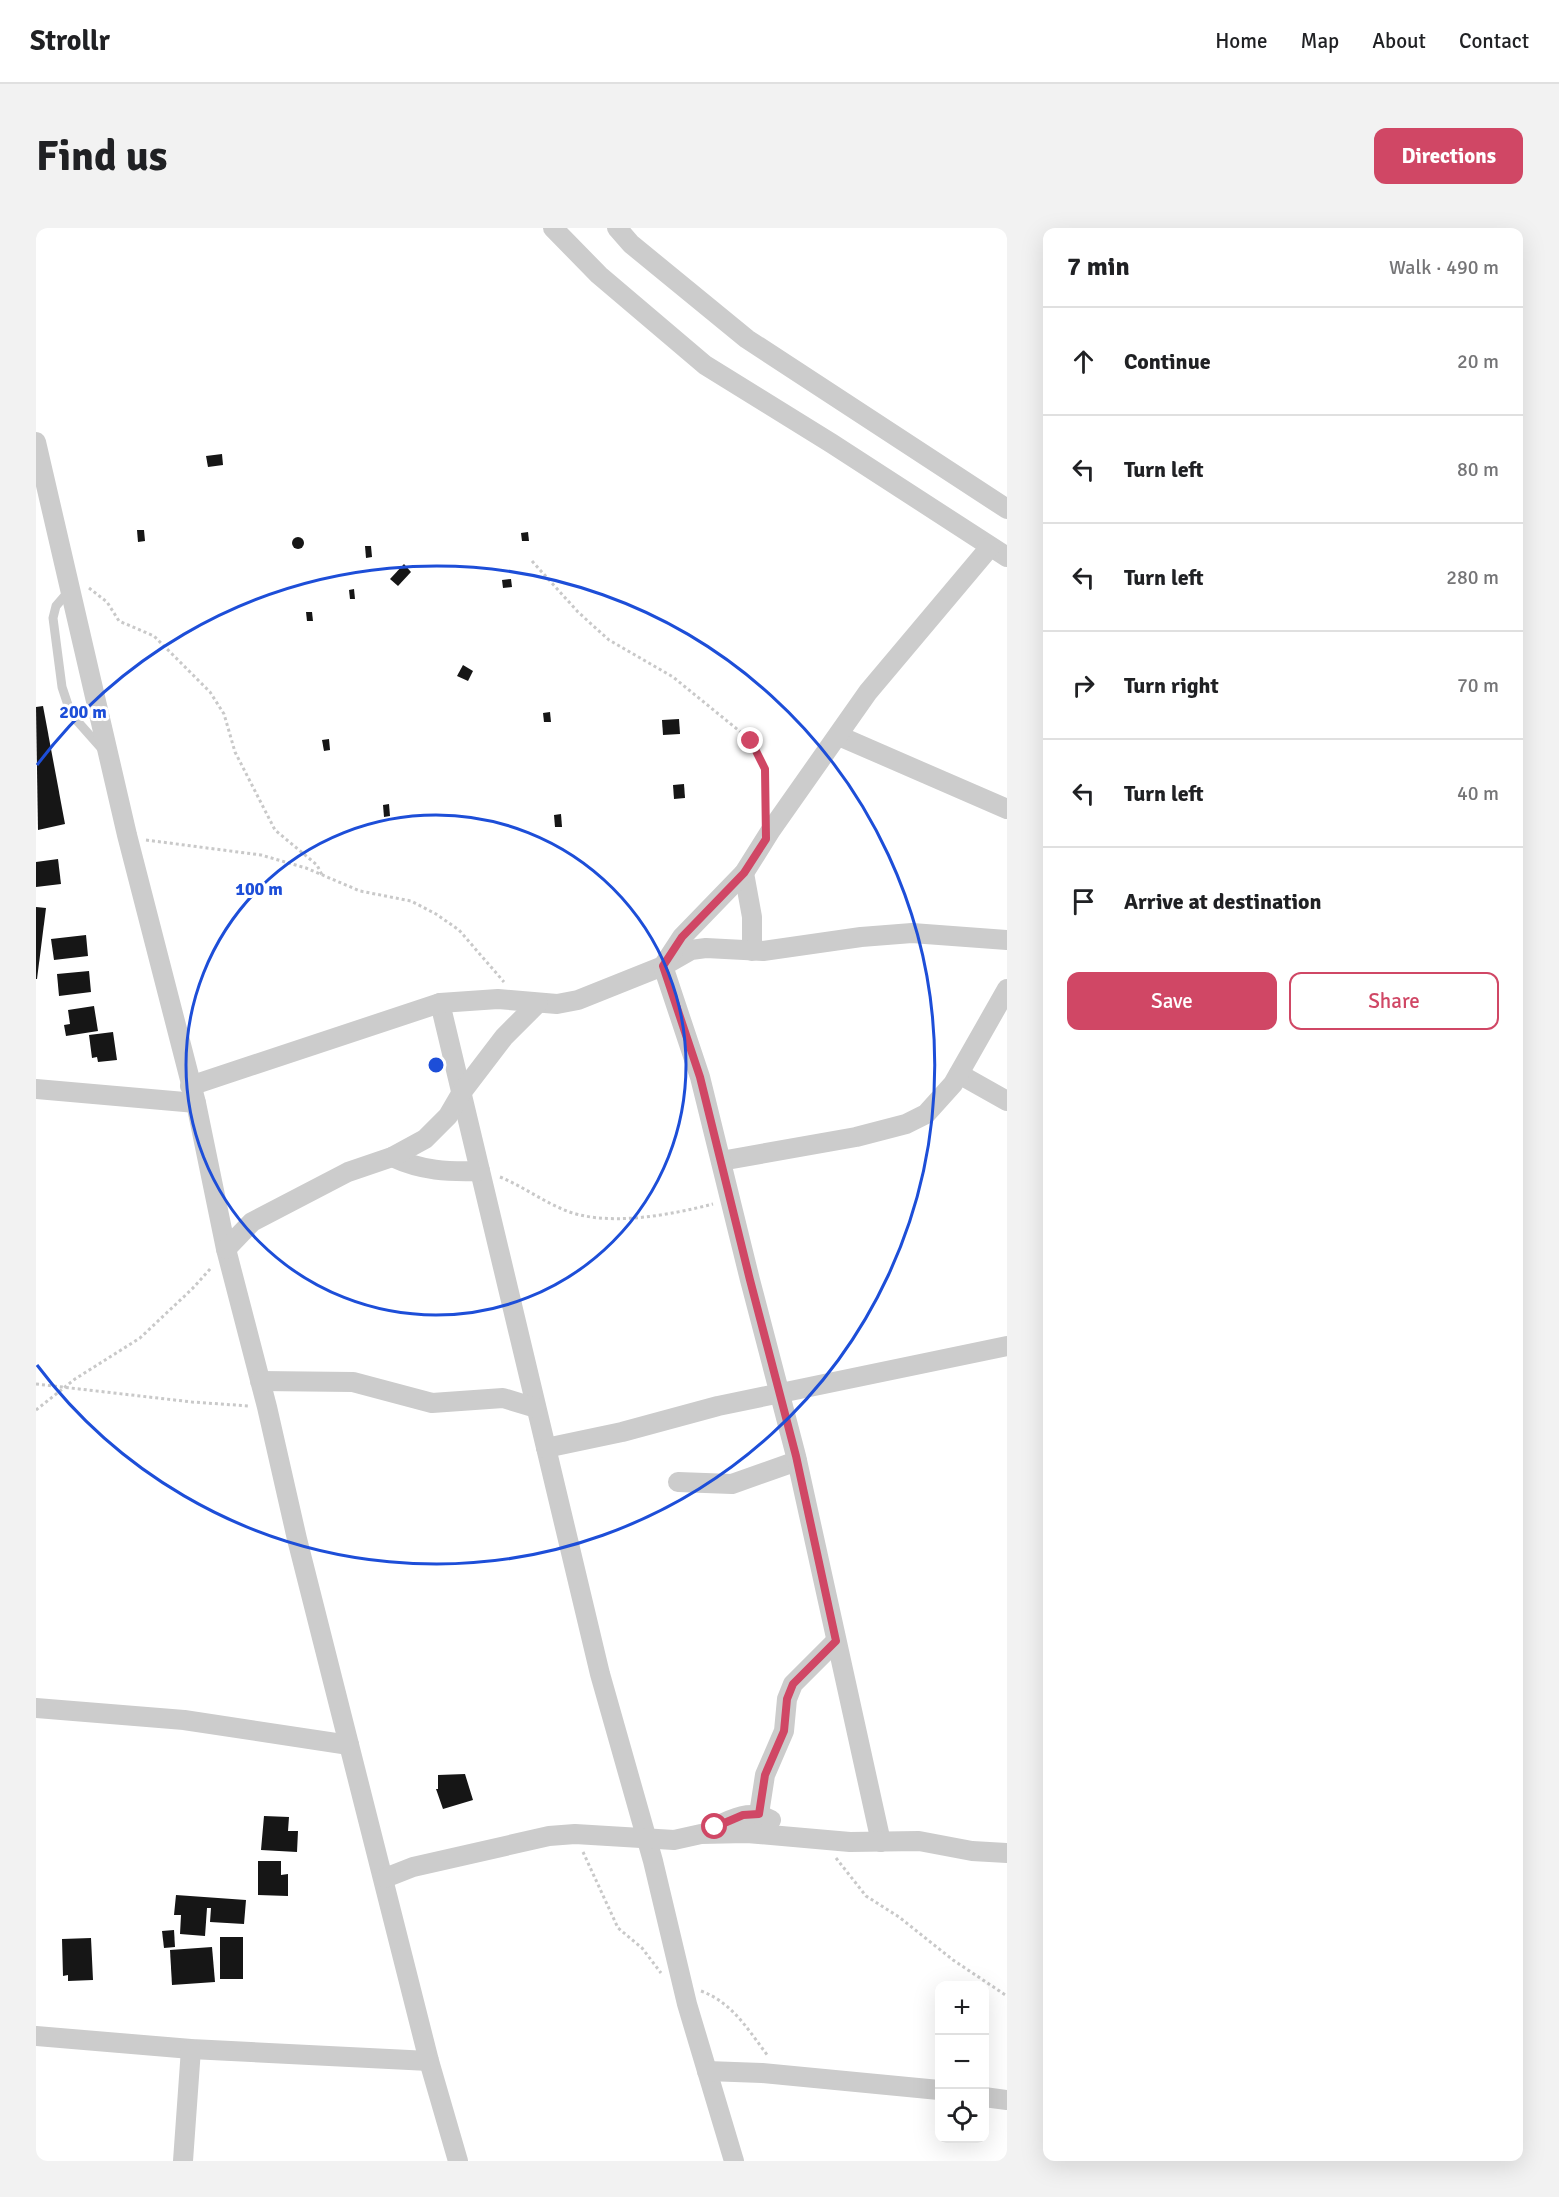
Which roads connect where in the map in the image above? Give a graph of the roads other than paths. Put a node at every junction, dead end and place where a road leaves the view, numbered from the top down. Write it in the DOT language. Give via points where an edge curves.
graph roads {
  1 [pos="552,228"];
  2 [pos="617,228"];
  3 [pos="36,442"];
  4 [pos="43,495"];
  5 [pos="1007,509"];
  6 [pos="990,546"];
  7 [pos="1007,557"];
  8 [pos="68,586"];
  9 [pos="839,736"];
  10 [pos="108,757"];
  11 [pos="1007,809"];
  12 [pos="744,873"];
  13 [pos="1007,940"];
  14 [pos="752,951"];
  15 [pos="663,966"];
  16 [pos="1007,989"];
  17 [pos="529,1002"];
  18 [pos="440,1003"];
  19 [pos="959,1074"];
  20 [pos="36,1089"];
  21 [pos="462,1092"];
  22 [pos="193,1094"];
  23 [pos="1007,1101"];
  24 [pos="392,1157"];
  25 [pos="721,1161"];
  26 [pos="480,1171"];
  27 [pos="226,1249"];
  28 [pos="1007,1346"];
  29 [pos="260,1382"];
  30 [pos="778,1394"];
  31 [pos="536,1408"];
  32 [pos="546,1448"];
  33 [pos="797,1461"];
  34 [pos="678,1482"];
  35 [pos="836,1641"];
  36 [pos="36,1708"];
  37 [pos="349,1745"];
  38 [pos="759,1814"];
  39 [pos="701,1834"];
  40 [pos="797,1836"];
  41 [pos="645,1837"];
  42 [pos="881,1842"];
  43 [pos="1007,1853"];
  44 [pos="385,1878"];
  45 [pos="36,2036"];
  46 [pos="191,2049"];
  47 [pos="429,2061"];
  48 [pos="707,2071"];
  49 [pos="935,2090"];
  50 [pos="989,2098"];
  51 [pos="1007,2100"];
  52 [pos="183,2161"];
  53 [pos="458,2161"];
  54 [pos="734,2161"];
  1 -- 6 [label="street" via="705,365"];
  2 -- 5 [label="street" via="747,339"];
  3 -- 4 [label="street"];
  4 -- 8 [label="street"];
  6 -- 7 [label="street"];
  6 -- 9 [label="street" via="868,692"];
  8 -- 10 [label="street"];
  8 -- 10 [label="lane" via="53,618 62,687 71,714"];
  9 -- 11 [label="street"];
  9 -- 12 [label="street"];
  10 -- 22 [label="street"];
  12 -- 14 [label="street" via="752,916"];
  12 -- 15 [label="street" via="682,937"];
  13 -- 14 [label="street" via="912,933"];
  14 -- 15 [label="street" via="691,950"];
  15 -- 17 [label="street" via="578,1000 557,1004"];
  15 -- 25 [label="street" via="700,1077"];
  16 -- 19 [label="street"];
  17 -- 18 [label="street" via="498,999"];
  17 -- 21 [label="street"];
  18 -- 21 [label="street"];
  18 -- 22 [label="street"];
  19 -- 23 [label="street"];
  19 -- 25 [label="street" via="936,1106 906,1124"];
  20 -- 22 [label="street"];
  21 -- 24 [label="street" via="436,1129"];
  21 -- 26 [label="street"];
  22 -- 27 [label="street"];
  24 -- 26 [label="street" via="417,1168"];
  24 -- 27 [label="street" via="348,1172 252,1222"];
  25 -- 30 [label="street"];
  26 -- 31 [label="street"];
  27 -- 29 [label="street"];
  28 -- 30 [label="street"];
  29 -- 31 [label="street" via="353,1382 432,1403 502,1398"];
  29 -- 37 [label="street"];
  30 -- 32 [label="street"];
  30 -- 33 [label="street"];
  31 -- 32 [label="street"];
  32 -- 41 [label="street" via="600,1674"];
  33 -- 34 [label="street" via="732,1484"];
  33 -- 35 [label="street"];
  35 -- 38 [label="street" via="793,1684 787,1699 784,1731 765,1775"];
  35 -- 42 [label="street"];
  36 -- 37 [label="street" via="184,1720"];
  37 -- 44 [label="street"];
  38 -- 39 [label="street" via="743,1815"];
  38 -- 40 [label="street"];
  39 -- 40 [label="street"];
  39 -- 41 [label="street" via="674,1840"];
  40 -- 42 [label="street"];
  41 -- 44 [label="street" via="549,1836 413,1866"];
  41 -- 48 [label="street"];
  42 -- 43 [label="street" via="919,1841"];
  44 -- 47 [label="street"];
  45 -- 46 [label="street"];
  46 -- 47 [label="street"];
  46 -- 52 [label="street"];
  47 -- 53 [label="street"];
  48 -- 49 [label="street"];
  48 -- 54 [label="street"];
  50 -- 51 [label="street"];
}
